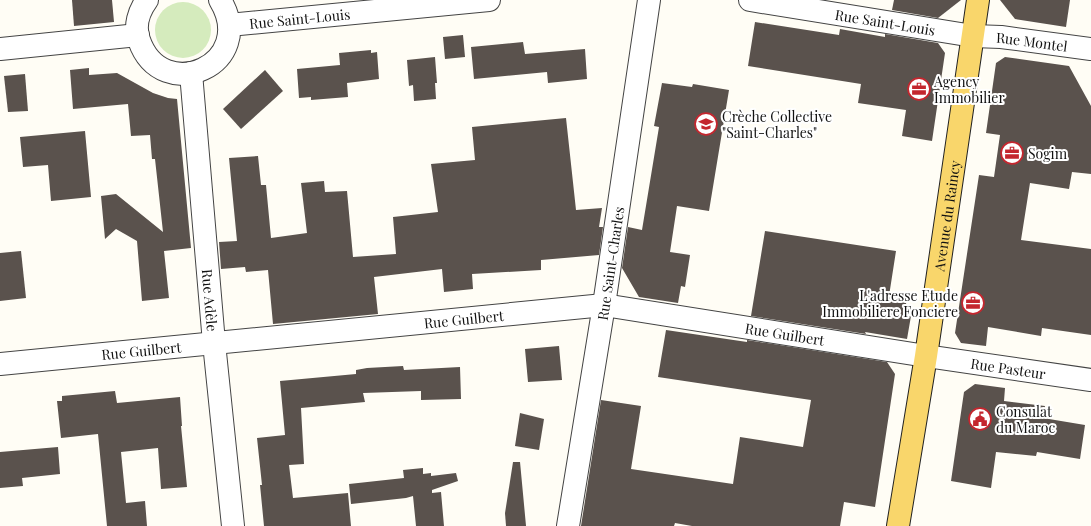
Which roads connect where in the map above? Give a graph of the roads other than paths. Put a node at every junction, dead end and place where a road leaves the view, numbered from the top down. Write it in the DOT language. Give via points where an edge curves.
graph roads {
  1 [pos="147,0"];
  2 [pos="220,0"];
  3 [pos="489,0"];
  4 [pos="649,0"];
  5 [pos="750,0"];
  6 [pos="978,0"];
  7 [pos="229,25"];
  8 [pos="138,35"];
  9 [pos="973,36"];
  10 [pos="0,48"];
  11 [pos="1091,49"];
  12 [pos="190,74"];
  13 [pos="604,305"];
  14 [pos="214,343"];
  15 [pos="926,356"];
  16 [pos="0,364"];
  17 [pos="1091,380"];
  18 [pos="233,526"];
  19 [pos="568,526"];
  20 [pos="898,526"];
  1 -- 8 [label="street" via="138,20"];
  2 -- 7 [label="street" via="226,10"];
  3 -- 7 [label="street, Rue Saint-Louis"];
  4 -- 13 [label="street, Rue Saint-Charles"];
  5 -- 9 [label="street, Rue Saint-Louis"];
  6 -- 9 [label="main road, Avenue du Raincy"];
  7 -- 12 [label="street" via="228,38 215,62"];
  8 -- 10 [label="street"];
  8 -- 12 [label="street" via="146,55 162,69 176,74"];
  9 -- 11 [label="street, Rue Montel" via="1001,36"];
  9 -- 15 [label="main road, Avenue du Raincy"];
  12 -- 14 [label="street, Rue Adèle"];
  13 -- 14 [label="street, Rue Guilbert"];
  13 -- 15 [label="street, Rue Guilbert"];
  13 -- 19 [label="street, Rue Saint-Charles"];
  14 -- 16 [label="street, Rue Guilbert"];
  14 -- 18 [label="street, Rue Adèle"];
  15 -- 17 [label="street, Rue Pasteur"];
  15 -- 20 [label="main road, Avenue du Raincy"];
}
